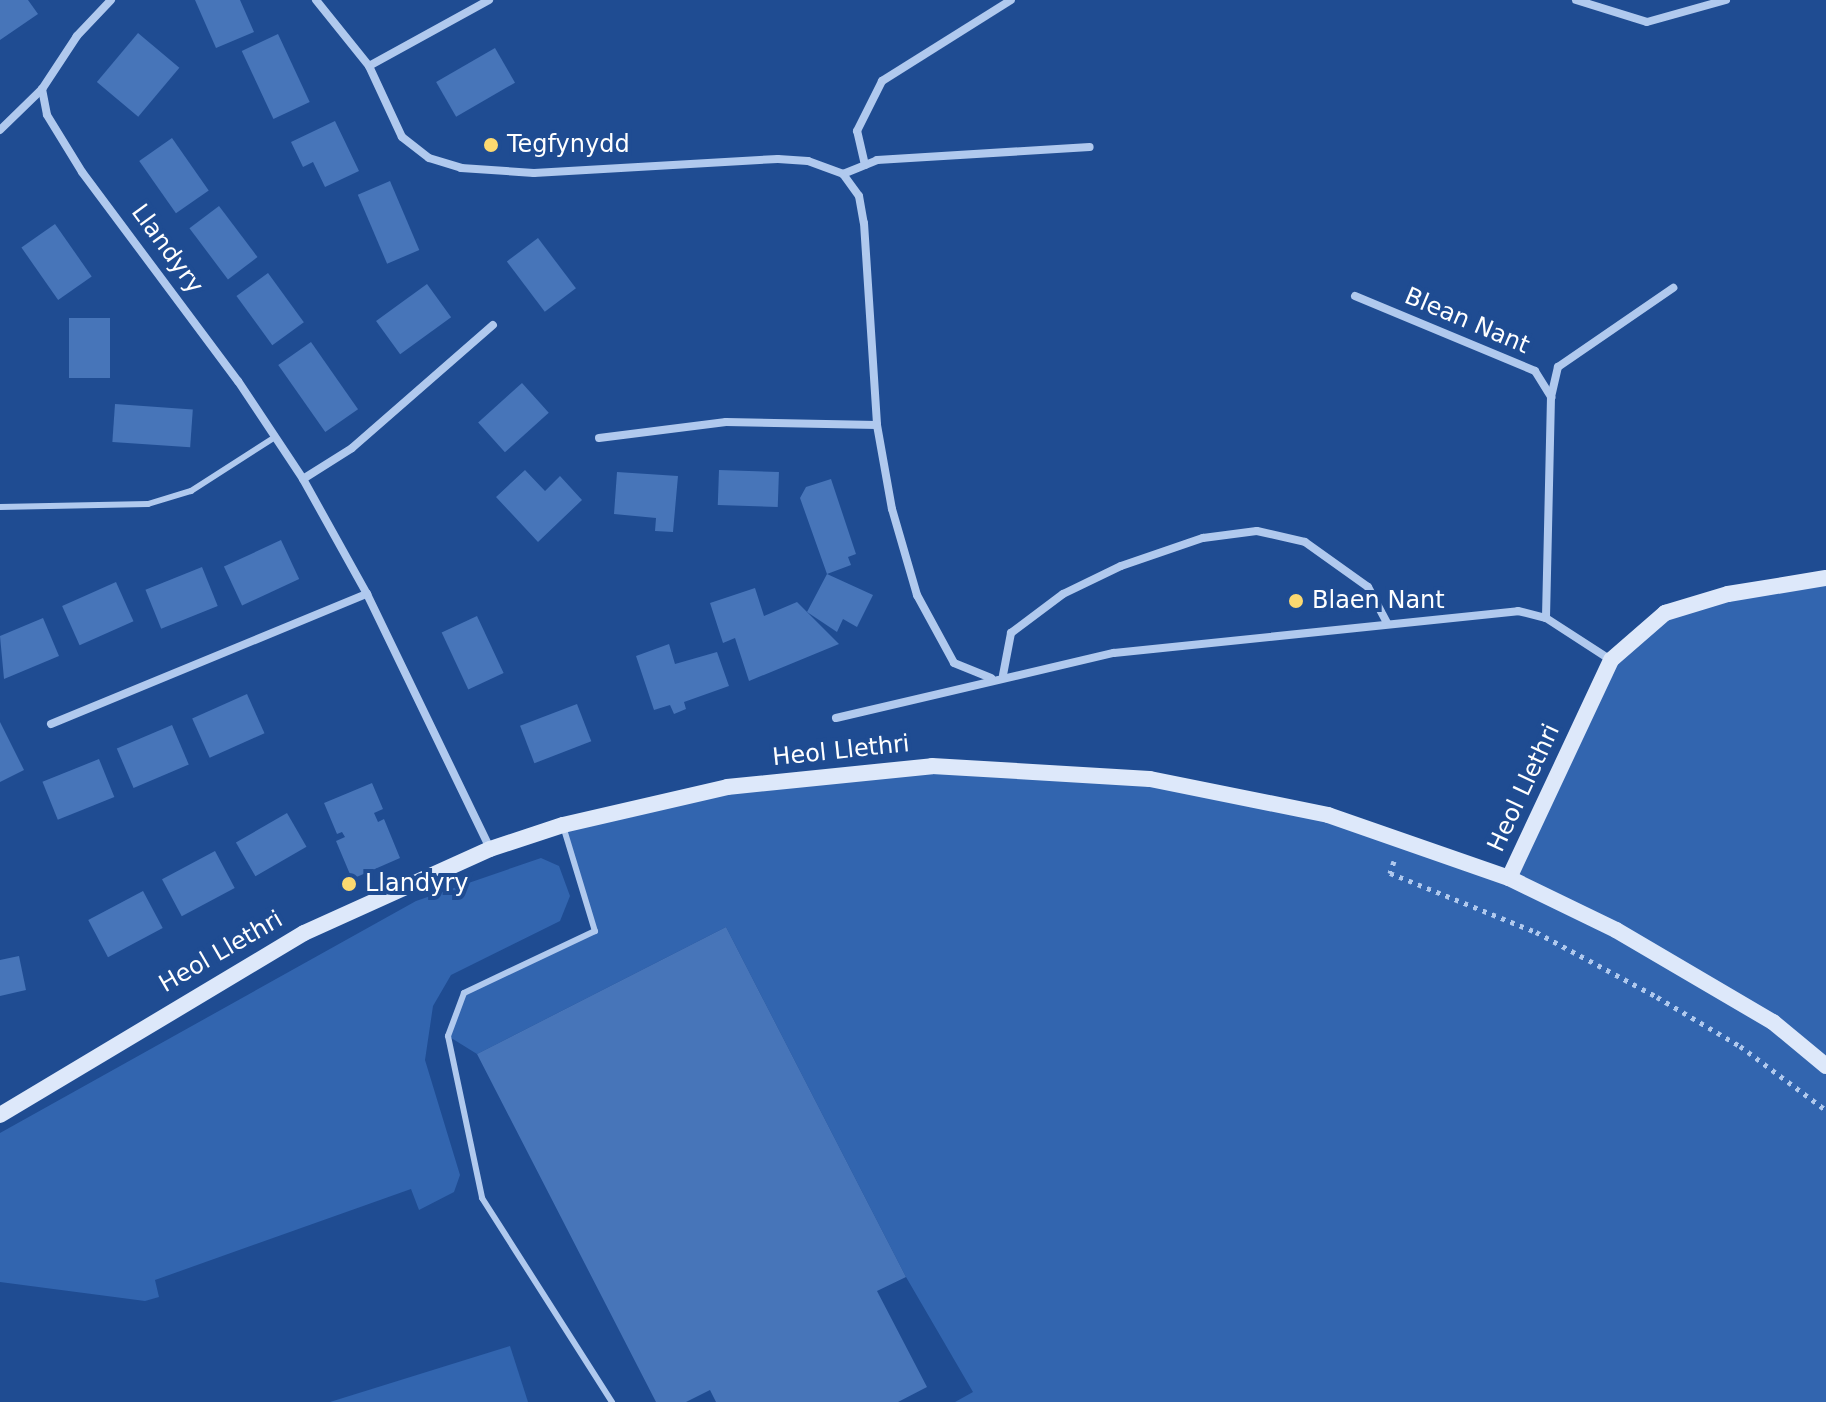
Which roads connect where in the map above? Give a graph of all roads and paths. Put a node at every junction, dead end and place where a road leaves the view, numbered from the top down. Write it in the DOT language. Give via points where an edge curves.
graph roads {
  1 [pos="111,0"];
  2 [pos="316,0"];
  3 [pos="489,0"];
  4 [pos="1011,0"];
  5 [pos="1576,0"];
  6 [pos="1726,0"];
  7 [pos="369,66"];
  8 [pos="42,89"];
  9 [pos="0,130"];
  10 [pos="1090,147"];
  11 [pos="865,165"];
  12 [pos="843,174"];
  13 [pos="1673,288"];
  14 [pos="1355,296"];
  15 [pos="493,325"];
  16 [pos="1551,397"];
  17 [pos="877,425"];
  18 [pos="275,437"];
  19 [pos="599,438"];
  20 [pos="303,479"];
  21 [pos="0,507"];
  22 [pos="1826,578"];
  23 [pos="367,594"];
  24 [pos="1546,618"];
  25 [pos="1387,622"];
  26 [pos="1611,660"];
  27 [pos="1003,675"];
  28 [pos="991,678"];
  29 [pos="836,718"];
  30 [pos="51,724"];
  31 [pos="563,825"];
  32 [pos="1400,840"];
  33 [pos="490,849"];
  34 [pos="1509,878"];
  35 [pos="1826,1066"];
  36 [pos="1826,1110"];
  37 [pos="0,1115"];
  38 [pos="612,1402"];
  1 -- 8 [label="street" via="77,36"];
  2 -- 7 [label="street"];
  3 -- 7 [label="street"];
  4 -- 11 [label="street" via="882,81 857,131"];
  5 -- 6 [label="street" via="1647,22"];
  7 -- 12 [label="street" via="402,137 429,158 461,168 534,173 778,159 808,161"];
  8 -- 9 [label="street"];
  8 -- 18 [label="street, Llandyry" via="47,115 82,172"];
  10 -- 11 [label="street" via="877,160"];
  11 -- 12 [label="street"];
  12 -- 17 [label="street" via="859,196 864,223"];
  13 -- 16 [label="street, Blean Nant" via="1558,367"];
  14 -- 16 [label="street, Blean Nant" via="1535,371"];
  15 -- 20 [label="street" via="352,448"];
  16 -- 24 [label="street, Blean Nant"];
  17 -- 19 [label="street" via="726,422"];
  17 -- 28 [label="street" via="892,509 917,595 954,663"];
  18 -- 20 [label="street, Llandyry"];
  18 -- 21 [label="lane" via="191,491 148,504"];
  20 -- 23 [label="street, Llandyry"];
  22 -- 26 [label="main road, Heol Llethri" via="1728,594 1665,613"];
  23 -- 30 [label="street"];
  23 -- 33 [label="street, Llandyry"];
  24 -- 25 [label="street, Heol Llethri" via="1518,611"];
  24 -- 26 [label="street, Heol Llethri"];
  25 -- 27 [label="street, Heol Llethri" via="1114,653"];
  25 -- 27 [label="street" via="1368,587 1305,542 1257,531 1203,538 1121,566 1063,594 1011,633"];
  26 -- 34 [label="main road, Heol Llethri"];
  27 -- 28 [label="street, Heol Llethri"];
  28 -- 29 [label="street, Heol Llethri"];
  31 -- 32 [label="main road, Heol Llethri" via="727,787 932,766 1150,779 1328,815"];
  31 -- 33 [label="main road, Heol Llethri"];
  31 -- 38 [label="lane" via="595,931 464,993 448,1036 482,1198"];
  32 -- 34 [label="main road, Heol Llethri"];
  32 -- 36 [label="path" via="1390,873 1536,932 1616,975 1740,1046"];
  33 -- 37 [label="main road, Heol Llethri" via="304,933"];
  34 -- 35 [label="main road" via="1616,930 1773,1022"];
}
